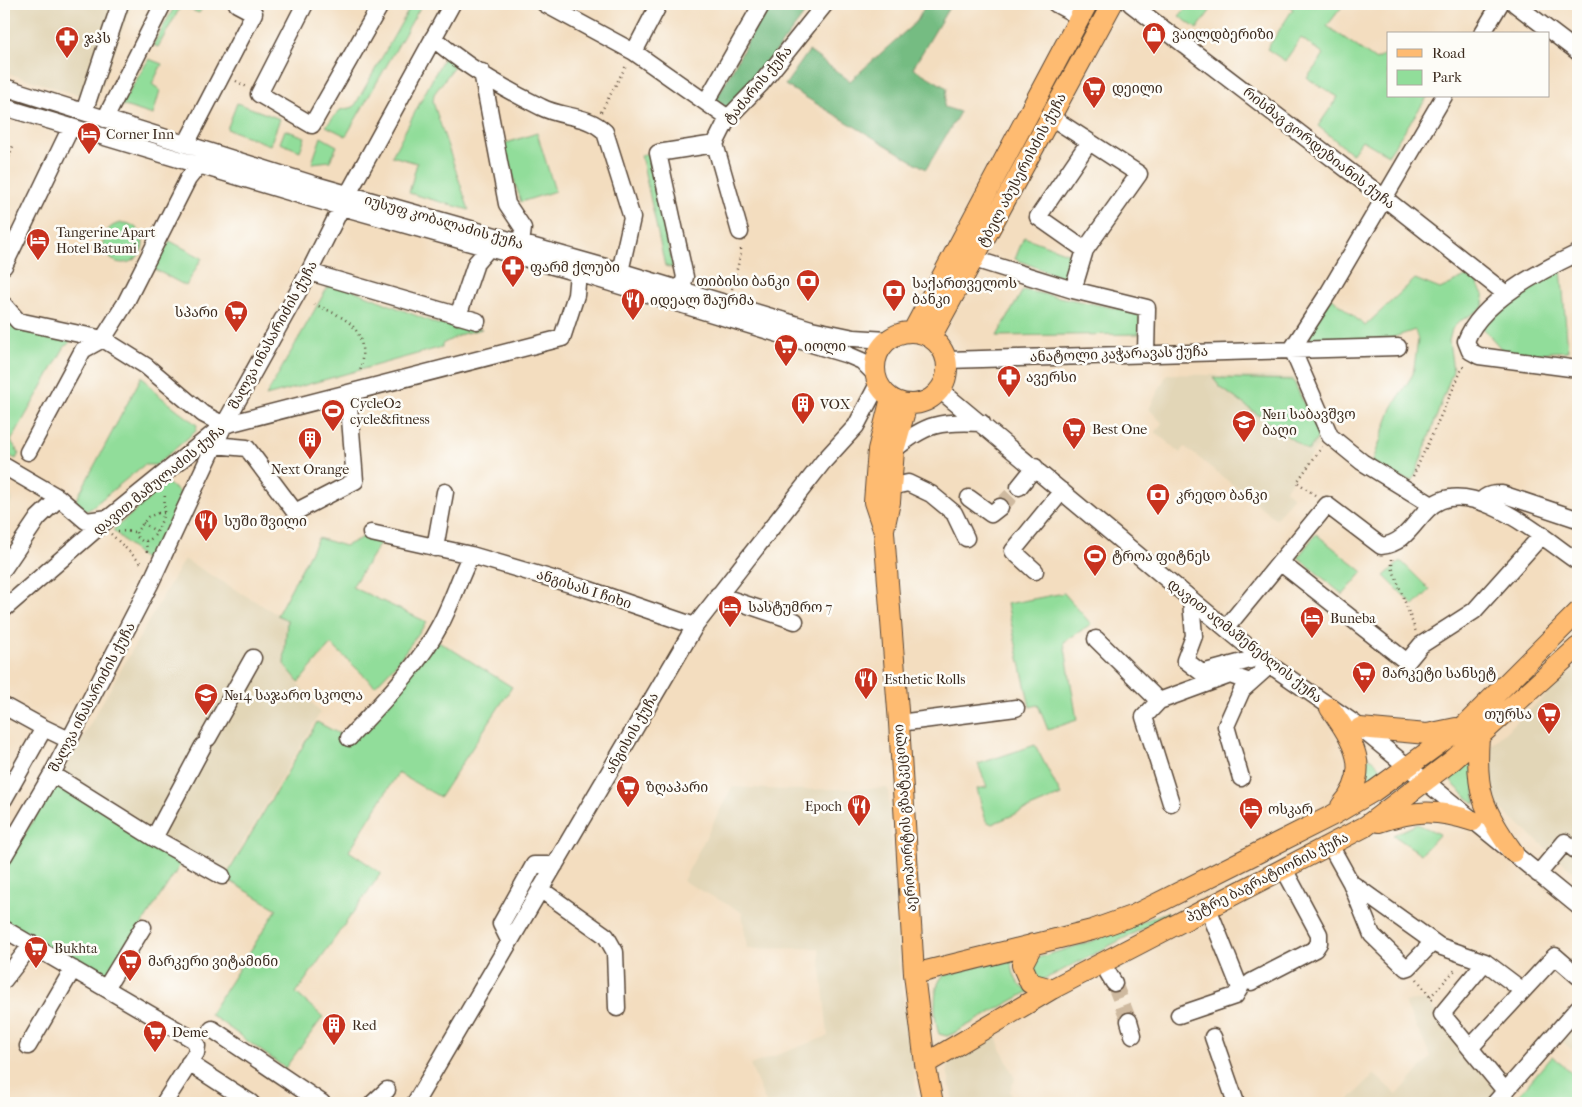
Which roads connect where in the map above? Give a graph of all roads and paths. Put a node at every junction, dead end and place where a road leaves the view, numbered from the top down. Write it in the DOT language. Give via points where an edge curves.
graph roads {
  1 [pos="118,4"];
  2 [pos="163,4"];
  3 [pos="237,4"];
  4 [pos="305,4"];
  5 [pos="381,4"];
  6 [pos="452,4"];
  7 [pos="545,4"];
  8 [pos="659,4"];
  9 [pos="762,4"];
  10 [pos="825,4"];
  11 [pos="1056,4"];
  12 [pos="1112,4"];
  13 [pos="1131,4"];
  14 [pos="1500,4"];
  15 [pos="1525,7"];
  16 [pos="1084,10"];
  17 [pos="1483,32"];
  18 [pos="433,38"];
  19 [pos="634,52"];
  20 [pos="1578,52"];
  21 [pos="482,72"];
  22 [pos="222,73"];
  23 [pos="4,87"];
  24 [pos="259,94"];
  25 [pos="1443,98"];
  26 [pos="706,102"];
  27 [pos="4,107"];
  28 [pos="81,111"];
  29 [pos="1050,117"];
  30 [pos="728,118"];
  31 [pos="105,119"];
  32 [pos="596,123"];
  33 [pos="71,127"];
  34 [pos="1089,142"];
  35 [pos="14,143"];
  36 [pos="186,144"];
  37 [pos="715,144"];
  38 [pos="199,165"];
  39 [pos="4,171"];
  40 [pos="1383,197"];
  41 [pos="345,200"];
  42 [pos="740,232"];
  43 [pos="521,244"];
  44 [pos="490,248"];
  45 [pos="1085,250"];
  46 [pos="1578,253"];
  47 [pos="974,259"];
  48 [pos="4,266"];
  49 [pos="309,272"];
  50 [pos="578,272"];
  51 [pos="620,272"];
  52 [pos="680,290"];
  53 [pos="1073,290"];
  54 [pos="732,292"];
  55 [pos="1506,294"];
  56 [pos="314,304"];
  57 [pos="4,305"];
  58 [pos="458,316"];
  59 [pos="477,321"];
  60 [pos="922,334"];
  61 [pos="103,339"];
  62 [pos="888,340"];
  63 [pos="1398,347"];
  64 [pos="1292,349"];
  65 [pos="1470,351"];
  66 [pos="1146,353"];
  67 [pos="947,360"];
  68 [pos="1578,369"];
  69 [pos="360,372"];
  70 [pos="888,390"];
  71 [pos="940,390"];
  72 [pos="348,393"];
  73 [pos="982,423"];
  74 [pos="224,425"];
  75 [pos="1330,436"];
  76 [pos="214,445"];
  77 [pos="894,450"];
  78 [pos="28,452"];
  79 [pos="4,466"];
  80 [pos="1035,467"];
  81 [pos="890,487"];
  82 [pos="1019,487"];
  83 [pos="1060,489"];
  84 [pos="1407,489"];
  85 [pos="445,492"];
  86 [pos="59,498"];
  87 [pos="969,498"];
  88 [pos="1482,501"];
  89 [pos="1432,504"];
  90 [pos="1327,505"];
  91 [pos="1000,507"];
  92 [pos="1045,508"];
  93 [pos="144,513"];
  94 [pos="148,517"];
  95 [pos="109,518"];
  96 [pos="1574,518"];
  97 [pos="143,523"];
  98 [pos="136,532"];
  99 [pos="157,532"];
  100 [pos="884,532"];
  101 [pos="371,533"];
  102 [pos="1542,535"];
  103 [pos="966,538"];
  104 [pos="1012,544"];
  105 [pos="1393,545"];
  106 [pos="435,548"];
  107 [pos="471,555"];
  108 [pos="1008,562"];
  109 [pos="1281,562"];
  110 [pos="1578,562"];
  111 [pos="4,568"];
  112 [pos="1034,571"];
  113 [pos="154,576"];
  114 [pos="718,595"];
  115 [pos="1191,601"];
  116 [pos="4,609"];
  117 [pos="1578,612"];
  118 [pos="795,621"];
  119 [pos="695,626"];
  120 [pos="1226,628"];
  121 [pos="1096,639"];
  122 [pos="1421,646"];
  123 [pos="1578,647"];
  124 [pos="253,658"];
  125 [pos="1265,661"];
  126 [pos="1250,682"];
  127 [pos="1159,701"];
  128 [pos="4,706"];
  129 [pos="1016,708"];
  130 [pos="1330,708"];
  131 [pos="899,723"];
  132 [pos="44,728"];
  133 [pos="1360,728"];
  134 [pos="1472,731"];
  135 [pos="349,738"];
  136 [pos="69,740"];
  137 [pos="1409,767"];
  138 [pos="52,774"];
  139 [pos="1241,778"];
  140 [pos="1426,781"];
  141 [pos="4,798"];
  142 [pos="1171,803"];
  143 [pos="1332,814"];
  144 [pos="1473,821"];
  145 [pos="1366,826"];
  146 [pos="154,838"];
  147 [pos="1330,846"];
  148 [pos="1513,852"];
  149 [pos="1578,852"];
  150 [pos="4,856"];
  151 [pos="555,865"];
  152 [pos="1284,869"];
  153 [pos="1538,874"];
  154 [pos="222,876"];
  155 [pos="1351,883"];
  156 [pos="540,889"];
  157 [pos="1578,904"];
  158 [pos="1208,908"];
  159 [pos="143,927"];
  160 [pos="4,929"];
  161 [pos="509,940"];
  162 [pos="1433,942"];
  163 [pos="32,944"];
  164 [pos="1033,944"];
  165 [pos="1468,956"];
  166 [pos="1484,962"];
  167 [pos="1102,963"];
  168 [pos="1409,967"];
  169 [pos="73,968"];
  170 [pos="914,974"];
  171 [pos="1578,976"];
  172 [pos="4,980"];
  173 [pos="1251,982"];
  174 [pos="1114,983"];
  175 [pos="106,988"];
  176 [pos="1052,989"];
  177 [pos="1522,990"];
  178 [pos="1430,996"];
  179 [pos="617,1008"];
  180 [pos="1578,1008"];
  181 [pos="1442,1014"];
  182 [pos="1179,1015"];
  183 [pos="212,1029"];
  184 [pos="1213,1037"];
  185 [pos="28,1046"];
  186 [pos="1470,1048"];
  187 [pos="189,1063"];
  188 [pos="925,1064"];
  189 [pos="387,1090"];
  190 [pos="1501,1097"];
  191 [pos="164,1103"];
  192 [pos="251,1103"];
  193 [pos="322,1103"];
  194 [pos="373,1103"];
  195 [pos="415,1103"];
  196 [pos="933,1103"];
  197 [pos="1236,1103"];
  1 -- 28 [label="street"];
  2 -- 31 [label="street"];
  3 -- 22 [label="street" via="254,13"];
  4 -- 24 [label="street"];
  5 -- 24 [label="street" via="312,125"];
  6 -- 18 [label="street, შალვა ინასარიძის ქუჩა"];
  7 -- 19 [label="street"];
  8 -- 19 [label="street"];
  9 -- 26 [label="street"];
  10 -- 30 [label="street, ტაძარის ქუჩა" via="760,85"];
  11 -- 16 [label="street"];
  12 -- 29 [label="main road, ტბელ აბუსერისძის ქუჩა"];
  13 -- 40 [label="street, რისმაგ გორდეზიანის ქუჩა"];
  14 -- 17 [label="street"];
  15 -- 20 [label="street"];
  16 -- 60 [label="main road, ტბელ აბუსერისძის ქუჩა"];
  18 -- 21 [label="street"];
  18 -- 41 [label="street, შალვა ინასარიძის ქუჩა"];
  19 -- 26 [label="street"];
  19 -- 32 [label="path"];
  21 -- 32 [label="street" via="542,108"];
  21 -- 43 [label="street" via="507,204 523,228"];
  22 -- 24 [label="path"];
  22 -- 36 [label="street"];
  23 -- 28 [label="street, იუსუფ კობალაძის ქუჩა"];
  25 -- 40 [label="street"];
  26 -- 30 [label="street"];
  27 -- 33 [label="street, იუსუფ კობალაძის ქუჩა"];
  28 -- 31 [label="street, იუსუფ კობალაძის ქუჩა"];
  29 -- 34 [label="street"];
  29 -- 47 [label="main road, ტბელ აბუსერისძის ქუჩა"];
  30 -- 37 [label="street, ტაძარის ქუჩა"];
  31 -- 36 [label="street, იუსუფ კობალაძის ქუჩა"];
  32 -- 51 [label="street" via="604,132 632,218"];
  33 -- 38 [label="street, იუსუფ კობალაძის ქუჩა"];
  33 -- 48 [label="street"];
  34 -- 45 [label="street" via="1038,217"];
  34 -- 45 [label="street" via="1139,174"];
  35 -- 39 [label="path"];
  36 -- 41 [label="street, იუსუფ კობალაძის ქუჩა"];
  37 -- 42 [label="street"];
  37 -- 52 [label="street" via="658,153 685,277"];
  38 -- 41 [label="street, იუსუფ კობალაძის ქუჩა"];
  38 -- 61 [label="street" via="188,179 132,291"];
  40 -- 55 [label="street, რისმაგ გორდეზიანის ქუჩა"];
  40 -- 64 [label="street"];
  41 -- 43 [label="street, იუსუფ კობალაძის ქუჩა"];
  41 -- 44 [label="street, იუსუფ კობალაძის ქუჩა"];
  41 -- 49 [label="street, შალვა ინასარიძის ქუჩა"];
  42 -- 54 [label="path" via="741,253"];
  43 -- 51 [label="street, იუსუფ კობალაძის ქუჩა"];
  44 -- 50 [label="street, იუსუფ კობალაძის ქუჩა"];
  44 -- 58 [label="street" via="476,263"];
  45 -- 53 [label="street"];
  46 -- 55 [label="street"];
  47 -- 53 [label="street"];
  47 -- 60 [label="main road, ტბელ აბუსერისძის ქუჩა"];
  49 -- 58 [label="street"];
  49 -- 74 [label="street, შალვა ინასარიძის ქუჩა"];
  50 -- 70 [label="street, იუსუფ კობალაძის ქუჩა" via="848,354 862,361"];
  50 -- 72 [label="street, დავით მამულაძის ქუჩა" via="576,295 562,338"];
  51 -- 52 [label="street, იუსუფ კობალაძის ქუჩა"];
  52 -- 62 [label="street, იუსუფ კობალაძის ქუჩა" via="812,330"];
  53 -- 66 [label="street" via="1147,308"];
  55 -- 65 [label="street" via="1471,328 1466,341"];
  56 -- 69 [label="path" via="347,320 361,337 364,353"];
  57 -- 61 [label="street" via="18,321"];
  58 -- 59 [label="street"];
  60 -- 62 [label="main road" via="895,335"];
  60 -- 67 [label="main road" via="941,347"];
  61 -- 74 [label="street" via="146,366 203,414"];
  61 -- 78 [label="street" via="84,350"];
  62 -- 70 [label="main road" via="879,350 874,365"];
  63 -- 64 [label="street, ანატოლი კაჭარავას ქუჩა"];
  64 -- 66 [label="street, ანატოლი კაჭარავას ქუჩა"];
  64 -- 75 [label="street"];
  65 -- 68 [label="street" via="1479,356"];
  65 -- 84 [label="path"];
  66 -- 67 [label="street, ანატოლი კაჭარავას ქუჩა"];
  67 -- 71 [label="main road" via="946,378"];
  70 -- 71 [label="main road" via="925,400"];
  70 -- 77 [label="main road, აეროპორტის გზატკეცილი"];
  70 -- 100 [label="main road, აეროპორტის გზატკეცილი" via="874,502"];
  70 -- 114 [label="street, ანგისის ქუჩა" via="823,462"];
  71 -- 73 [label="street, დავით აღმაშენებლის ქუჩა"];
  72 -- 74 [label="street, დავით მამულაძის ქუჩა"];
  72 -- 76 [label="street" via="355,481 295,512 247,448"];
  73 -- 77 [label="street" via="952,421 930,426 912,434"];
  73 -- 80 [label="street, დავით აღმაშენებლის ქუჩა"];
  74 -- 76 [label="street, შალვა ინასარიძის ქუჩა"];
  74 -- 95 [label="street, დავით მამულაძის ქუჩა"];
  75 -- 84 [label="street" via="1362,462"];
  75 -- 90 [label="path" via="1297,482"];
  76 -- 113 [label="street, შალვა ინასარიძის ქუჩა"];
  77 -- 81 [label="main road, აეროპორტის გზატკეცილი"];
  79 -- 86 [label="street"];
  80 -- 82 [label="street"];
  80 -- 83 [label="street, დავით აღმაშენებლის ქუჩა"];
  81 -- 100 [label="main road, აეროპორტის გზატკეცილი"];
  81 -- 103 [label="street" via="908,483 931,494 954,513"];
  83 -- 92 [label="street"];
  83 -- 112 [label="street" via="1013,551"];
  83 -- 115 [label="street, დავით აღმაშენებლის ქუჩა"];
  84 -- 89 [label="street"];
  85 -- 106 [label="street"];
  86 -- 95 [label="street" via="86,521"];
  86 -- 111 [label="street" via="38,518"];
  87 -- 91 [label="street" via="990,514"];
  88 -- 89 [label="street" via="1452,497"];
  88 -- 96 [label="street" via="1484,497 1502,494"];
  88 -- 102 [label="street"];
  89 -- 105 [label="street"];
  90 -- 105 [label="street" via="1381,546"];
  90 -- 109 [label="street"];
  93 -- 94 [label="path"];
  94 -- 97 [label="path"];
  94 -- 99 [label="path" via="164,513"];
  95 -- 116 [label="street, დავით მამულაძის ქუჩა"];
  97 -- 98 [label="path"];
  97 -- 99 [label="path"];
  98 -- 99 [label="path" via="137,537 146,541"];
  98 -- 113 [label="path" via="111,534"];
  100 -- 131 [label="main road, აეროპორტის გზატკეცილი"];
  101 -- 106 [label="street, ანგისას I ჩიხი"];
  102 -- 110 [label="street"];
  102 -- 122 [label="street" via="1474,611"];
  104 -- 108 [label="street" via="1003,555"];
  105 -- 122 [label="path" via="1392,567"];
  106 -- 107 [label="street, ანგისას I ჩიხი"];
  107 -- 119 [label="street, ანგისას I ჩიხი" via="587,589"];
  107 -- 135 [label="street" via="440,625 406,675"];
  109 -- 120 [label="street"];
  109 -- 122 [label="street" via="1407,662"];
  113 -- 136 [label="street, შალვა ინასარიძის ქუჩა"];
  114 -- 118 [label="street"];
  114 -- 119 [label="street, ანგისის ქუჩა"];
  115 -- 120 [label="street, დავით აღმაშენებლის ქუჩა"];
  115 -- 125 [label="street" via="1194,636 1185,660 1202,673"];
  117 -- 134 [label="main road, პეტრე ბაგრატიონის ქუჩა"];
  119 -- 151 [label="street, ანგისის ქუჩა"];
  120 -- 125 [label="street, დავით აღმაშენებლის ქუჩა"];
  121 -- 127 [label="street"];
  123 -- 134 [label="main road, პეტრე ბაგრატიონის ქუჩა"];
  124 -- 146 [label="street"];
  125 -- 126 [label="street"];
  125 -- 130 [label="street, დავით აღმაშენებლის ქუჩა"];
  126 -- 127 [label="street" via="1230,675"];
  126 -- 139 [label="street" via="1242,690 1226,726"];
  127 -- 142 [label="street" via="1144,717"];
  128 -- 132 [label="street"];
  129 -- 131 [label="street"];
  130 -- 133 [label="street, დავით აღმაშენებლის ქუჩა"];
  130 -- 143 [label="main road" via="1346,732 1358,766 1356,784 1350,796"];
  131 -- 170 [label="main road, აეროპორტის გზატკეცილი"];
  132 -- 136 [label="street"];
  132 -- 141 [label="street"];
  133 -- 134 [label="main road" via="1427,734"];
  133 -- 137 [label="street, დავით აღმაშენებლის ქუჩა"];
  134 -- 137 [label="main road, პეტრე ბაგრატიონის ქუჩა"];
  134 -- 140 [label="main road, პეტრე ბაგრატიონის ქუჩა"];
  134 -- 148 [label="main road" via="1479,789 1491,822"];
  136 -- 138 [label="street, შალვა ინასარიძის ქუჩა"];
  137 -- 140 [label="street, დავით აღმაშენებლის ქუჩა"];
  137 -- 143 [label="main road, პეტრე ბაგრატიონის ქუჩა" via="1374,792"];
  138 -- 146 [label="street"];
  138 -- 150 [label="street, შალვა ინასარიძის ქუჩა"];
  140 -- 144 [label="street, დავით აღმაშენებლის ქუჩა"];
  140 -- 145 [label="main road, პეტრე ბაგრატიონის ქუჩა"];
  143 -- 164 [label="main road, პეტრე ბაგრატიონის ქუჩა" via="1134,915 1092,930"];
  144 -- 145 [label="main road" via="1452,814 1421,811"];
  144 -- 148 [label="street, დავით აღმაშენებლის ქუჩა"];
  145 -- 147 [label="main road, პეტრე ბაგრატიონის ქუჩა"];
  146 -- 154 [label="street"];
  147 -- 152 [label="main road, პეტრე ბაგრატიონის ქუჩა"];
  147 -- 155 [label="street"];
  148 -- 153 [label="street, დავით აღმაშენებლის ქუჩა"];
  149 -- 153 [label="street" via="1566,842"];
  151 -- 156 [label="street, ანგისის ქუჩა"];
  151 -- 161 [label="street" via="534,865 501,924"];
  152 -- 158 [label="main road, პეტრე ბაგრატიონის ქუჩა"];
  152 -- 173 [label="street" via="1319,934 1319,943 1315,949"];
  153 -- 157 [label="street, დავით აღმაშენებლის ქუჩა"];
  155 -- 162 [label="street"];
  155 -- 168 [label="street" via="1372,934 1406,968"];
  156 -- 161 [label="street, ანგისის ქუჩა"];
  156 -- 179 [label="street" via="606,936 615,952"];
  158 -- 167 [label="main road, პეტრე ბაგრატიონის ქუჩა"];
  158 -- 182 [label="street" via="1240,988 1235,996"];
  159 -- 175 [label="street"];
  160 -- 163 [label="street"];
  161 -- 195 [label="street, ანგისის ქუჩა"];
  162 -- 165 [label="street"];
  162 -- 168 [label="street"];
  163 -- 169 [label="street"];
  163 -- 172 [label="street"];
  164 -- 170 [label="main road, პეტრე ბაგრატიონის ქუჩა"];
  164 -- 176 [label="main road" via="1022,965 1025,975 1030,983"];
  165 -- 166 [label="street"];
  165 -- 178 [label="path"];
  166 -- 177 [label="street"];
  166 -- 181 [label="street"];
  167 -- 174 [label="street"];
  167 -- 176 [label="main road, პეტრე ბაგრატიონის ქუჩა"];
  168 -- 178 [label="path"];
  169 -- 175 [label="street"];
  169 -- 185 [label="street"];
  170 -- 188 [label="main road, აეროპორტის გზატკეცილი"];
  171 -- 177 [label="street" via="1555,956"];
  175 -- 187 [label="street" via="194,1040 196,1054"];
  176 -- 188 [label="main road, პეტრე ბაგრატიონის ქუჩა"];
  177 -- 186 [label="street"];
  178 -- 181 [label="path"];
  180 -- 190 [label="street"];
  181 -- 186 [label="street"];
  183 -- 193 [label="street"];
  184 -- 197 [label="street"];
  186 -- 190 [label="street"];
  187 -- 191 [label="street"];
  187 -- 192 [label="street"];
  188 -- 196 [label="main road, აეროპორტის გზატკეცილი"];
  189 -- 194 [label="street"];
}
